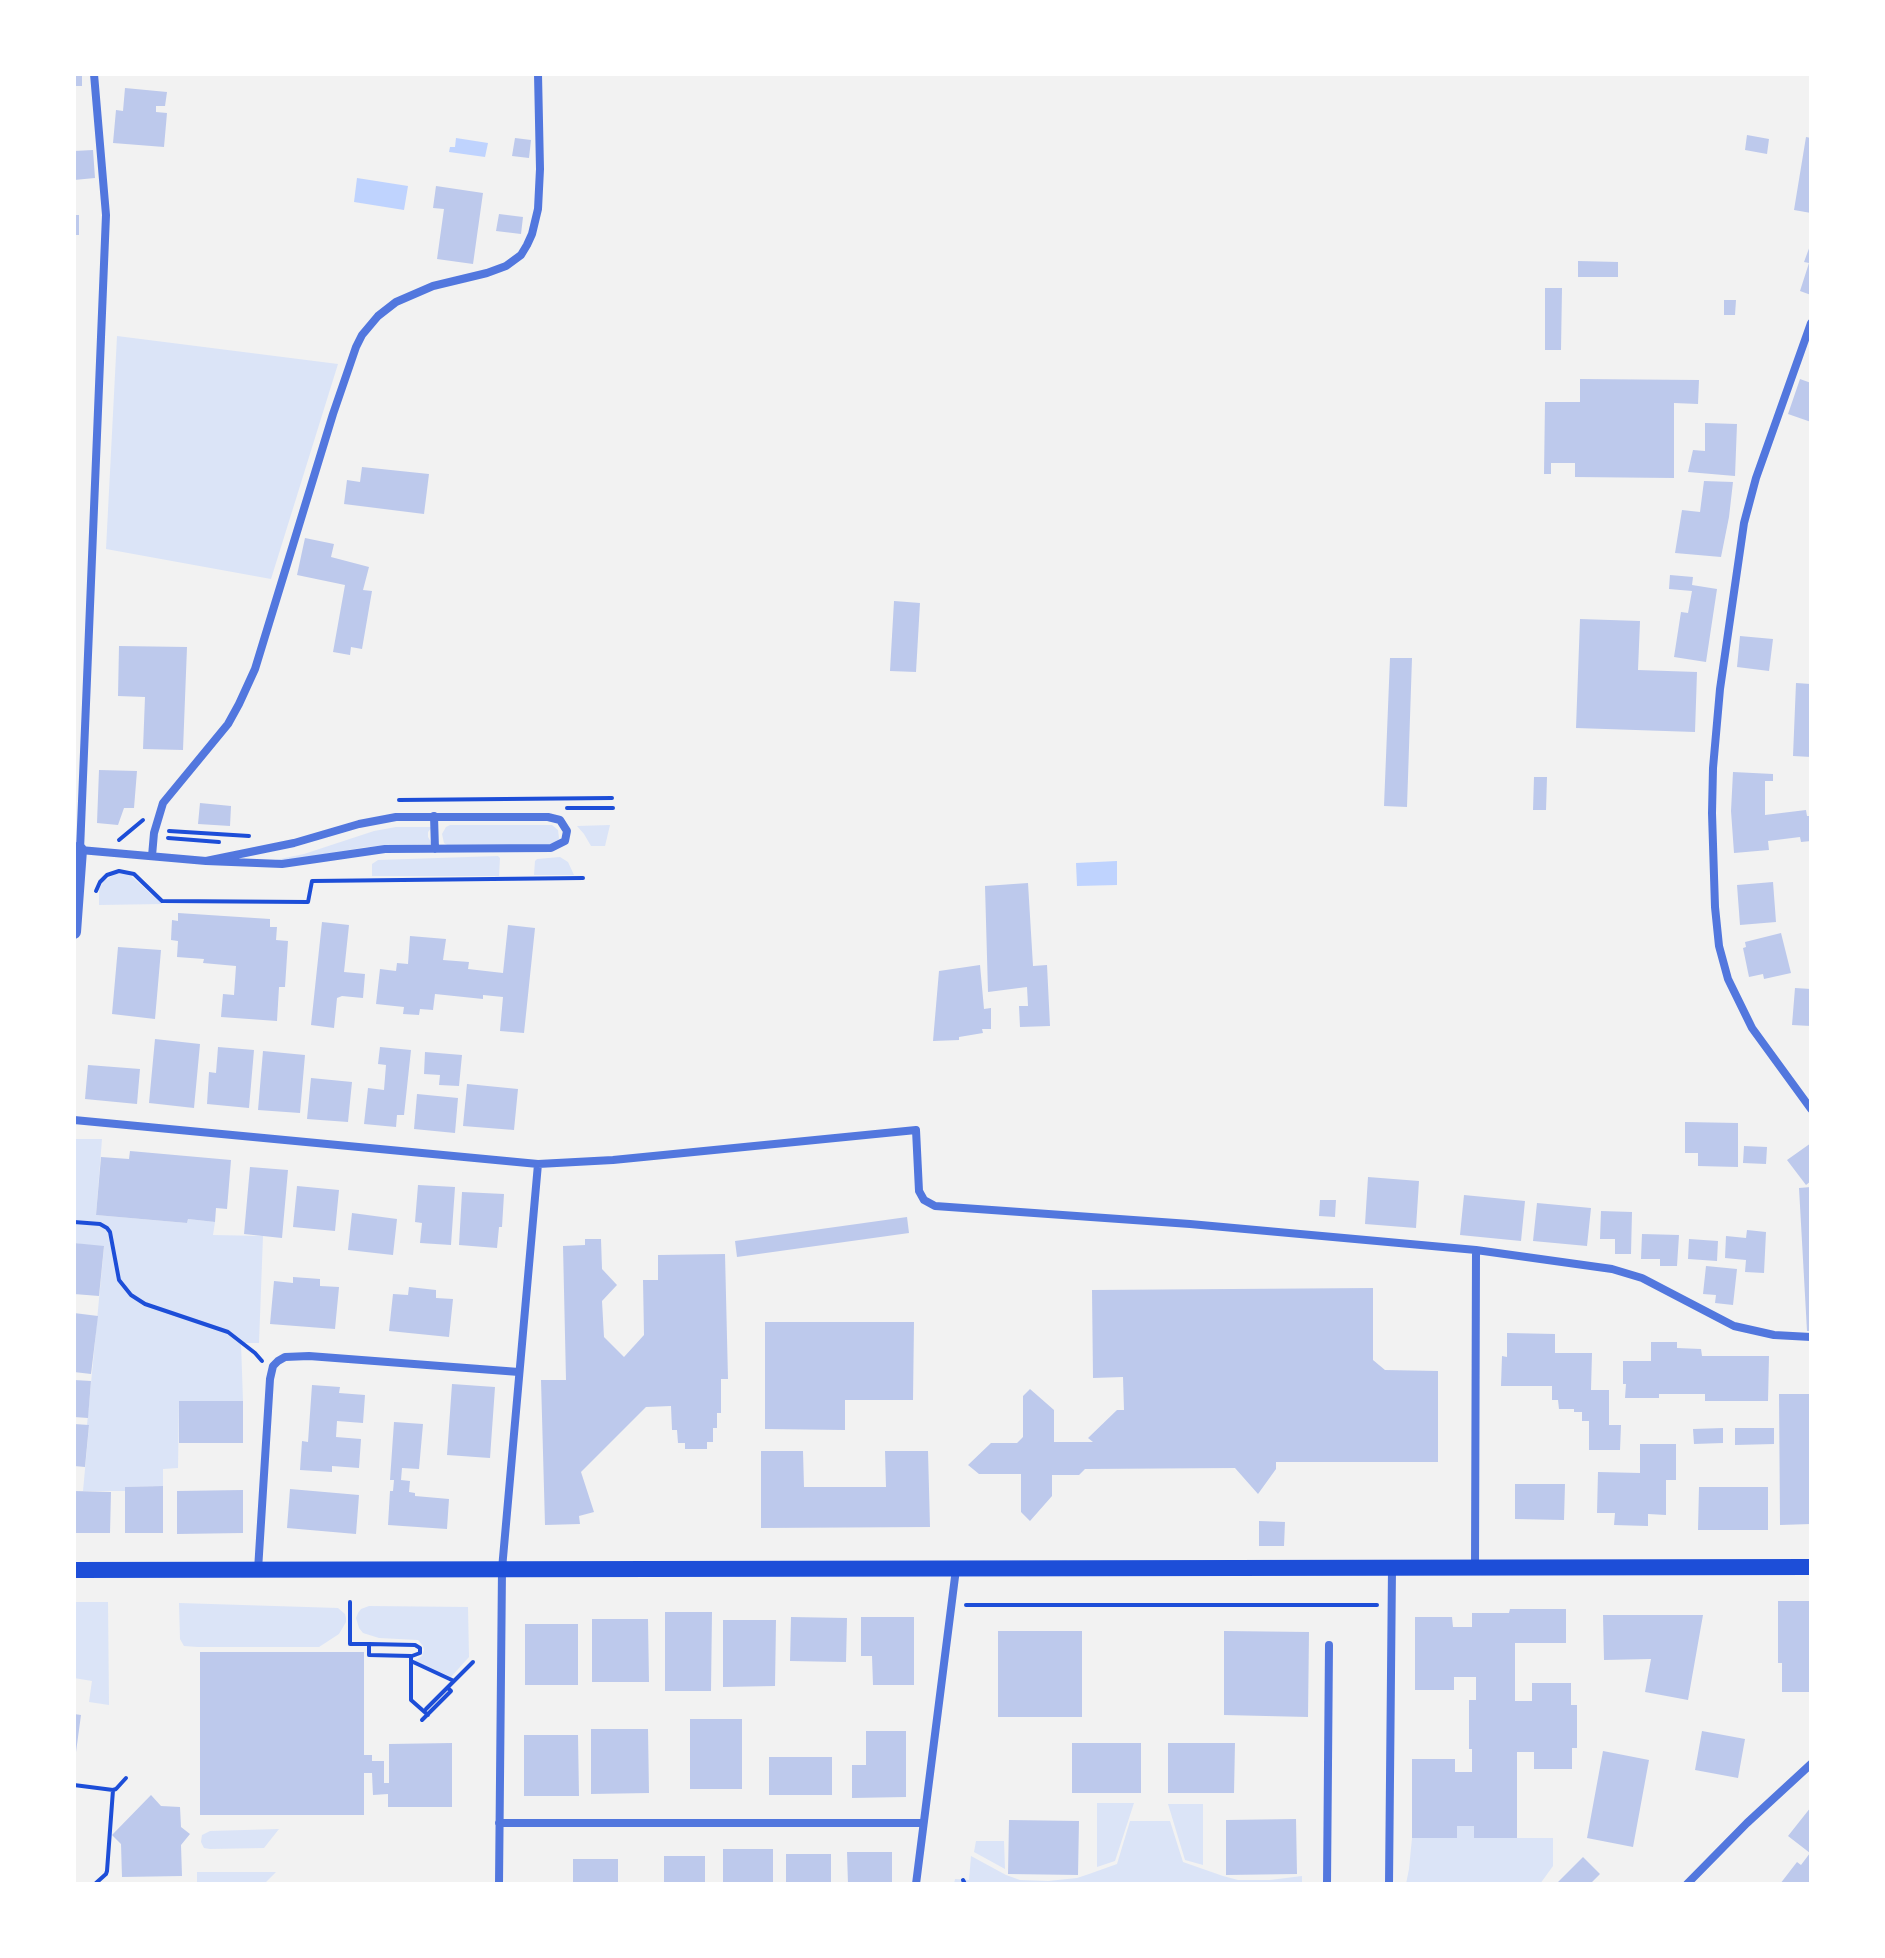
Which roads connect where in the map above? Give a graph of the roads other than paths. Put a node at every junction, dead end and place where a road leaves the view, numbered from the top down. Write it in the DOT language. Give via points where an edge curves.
graph roads {
  1 [pos="94,74"];
  2 [pos="538,74"];
  3 [pos="1811,323"];
  4 [pos="434,816"];
  5 [pos="77,849"];
  6 [pos="435,849"];
  7 [pos="152,856"];
  8 [pos="206,861"];
  9 [pos="74,932"];
  10 [pos="1811,1109"];
  11 [pos="74,1120"];
  12 [pos="538,1164"];
  13 [pos="1476,1250"];
  14 [pos="1811,1337"];
  15 [pos="519,1372"];
  16 [pos="1392,1567"];
  17 [pos="1475,1567"];
  18 [pos="1811,1567"];
  19 [pos="956,1568"];
  20 [pos="502,1569"];
  21 [pos="74,1570"];
  22 [pos="258,1570"];
  23 [pos="1329,1645"];
  24 [pos="1811,1764"];
  25 [pos="499,1823"];
  26 [pos="922,1823"];
  27 [pos="499,1884"];
  28 [pos="916,1884"];
  29 [pos="1327,1884"];
  30 [pos="1389,1884"];
  31 [pos="1687,1884"];
  1 -- 5 [label="street" via="106,215"];
  2 -- 7 [label="street" via="538,209 527,245 506,266 396,302 362,335 255,669 228,724 163,803"];
  3 -- 10 [label="street" via="1744,523 1720,689 1712,813 1715,907 1728,979 1752,1028"];
  4 -- 6 [label="street"];
  4 -- 6 [label="street" via="548,817 560,820 567,831 565,841 551,848"];
  4 -- 8 [label="street" via="385,818"];
  5 -- 7 [label="street"];
  5 -- 9 [label="street"];
  6 -- 8 [label="street" via="375,850 290,863"];
  7 -- 8 [label="street"];
  11 -- 12 [label="street"];
  12 -- 13 [label="street" via="916,1130 919,1191 935,1206"];
  12 -- 15 [label="street"];
  13 -- 14 [label="street" via="1621,1271 1734,1326"];
  13 -- 17 [label="street"];
  15 -- 20 [label="street"];
  15 -- 22 [label="street" via="301,1356 278,1361 271,1372"];
  16 -- 17 [label="main road"];
  16 -- 19 [label="main road"];
  16 -- 30 [label="street"];
  17 -- 18 [label="main road"];
  19 -- 20 [label="main road"];
  19 -- 26 [label="street"];
  20 -- 22 [label="main road"];
  20 -- 25 [label="street"];
  21 -- 22 [label="main road"];
  23 -- 29 [label="street"];
  24 -- 31 [label="street"];
  25 -- 26 [label="street"];
  25 -- 27 [label="street"];
  26 -- 28 [label="street"];
}
